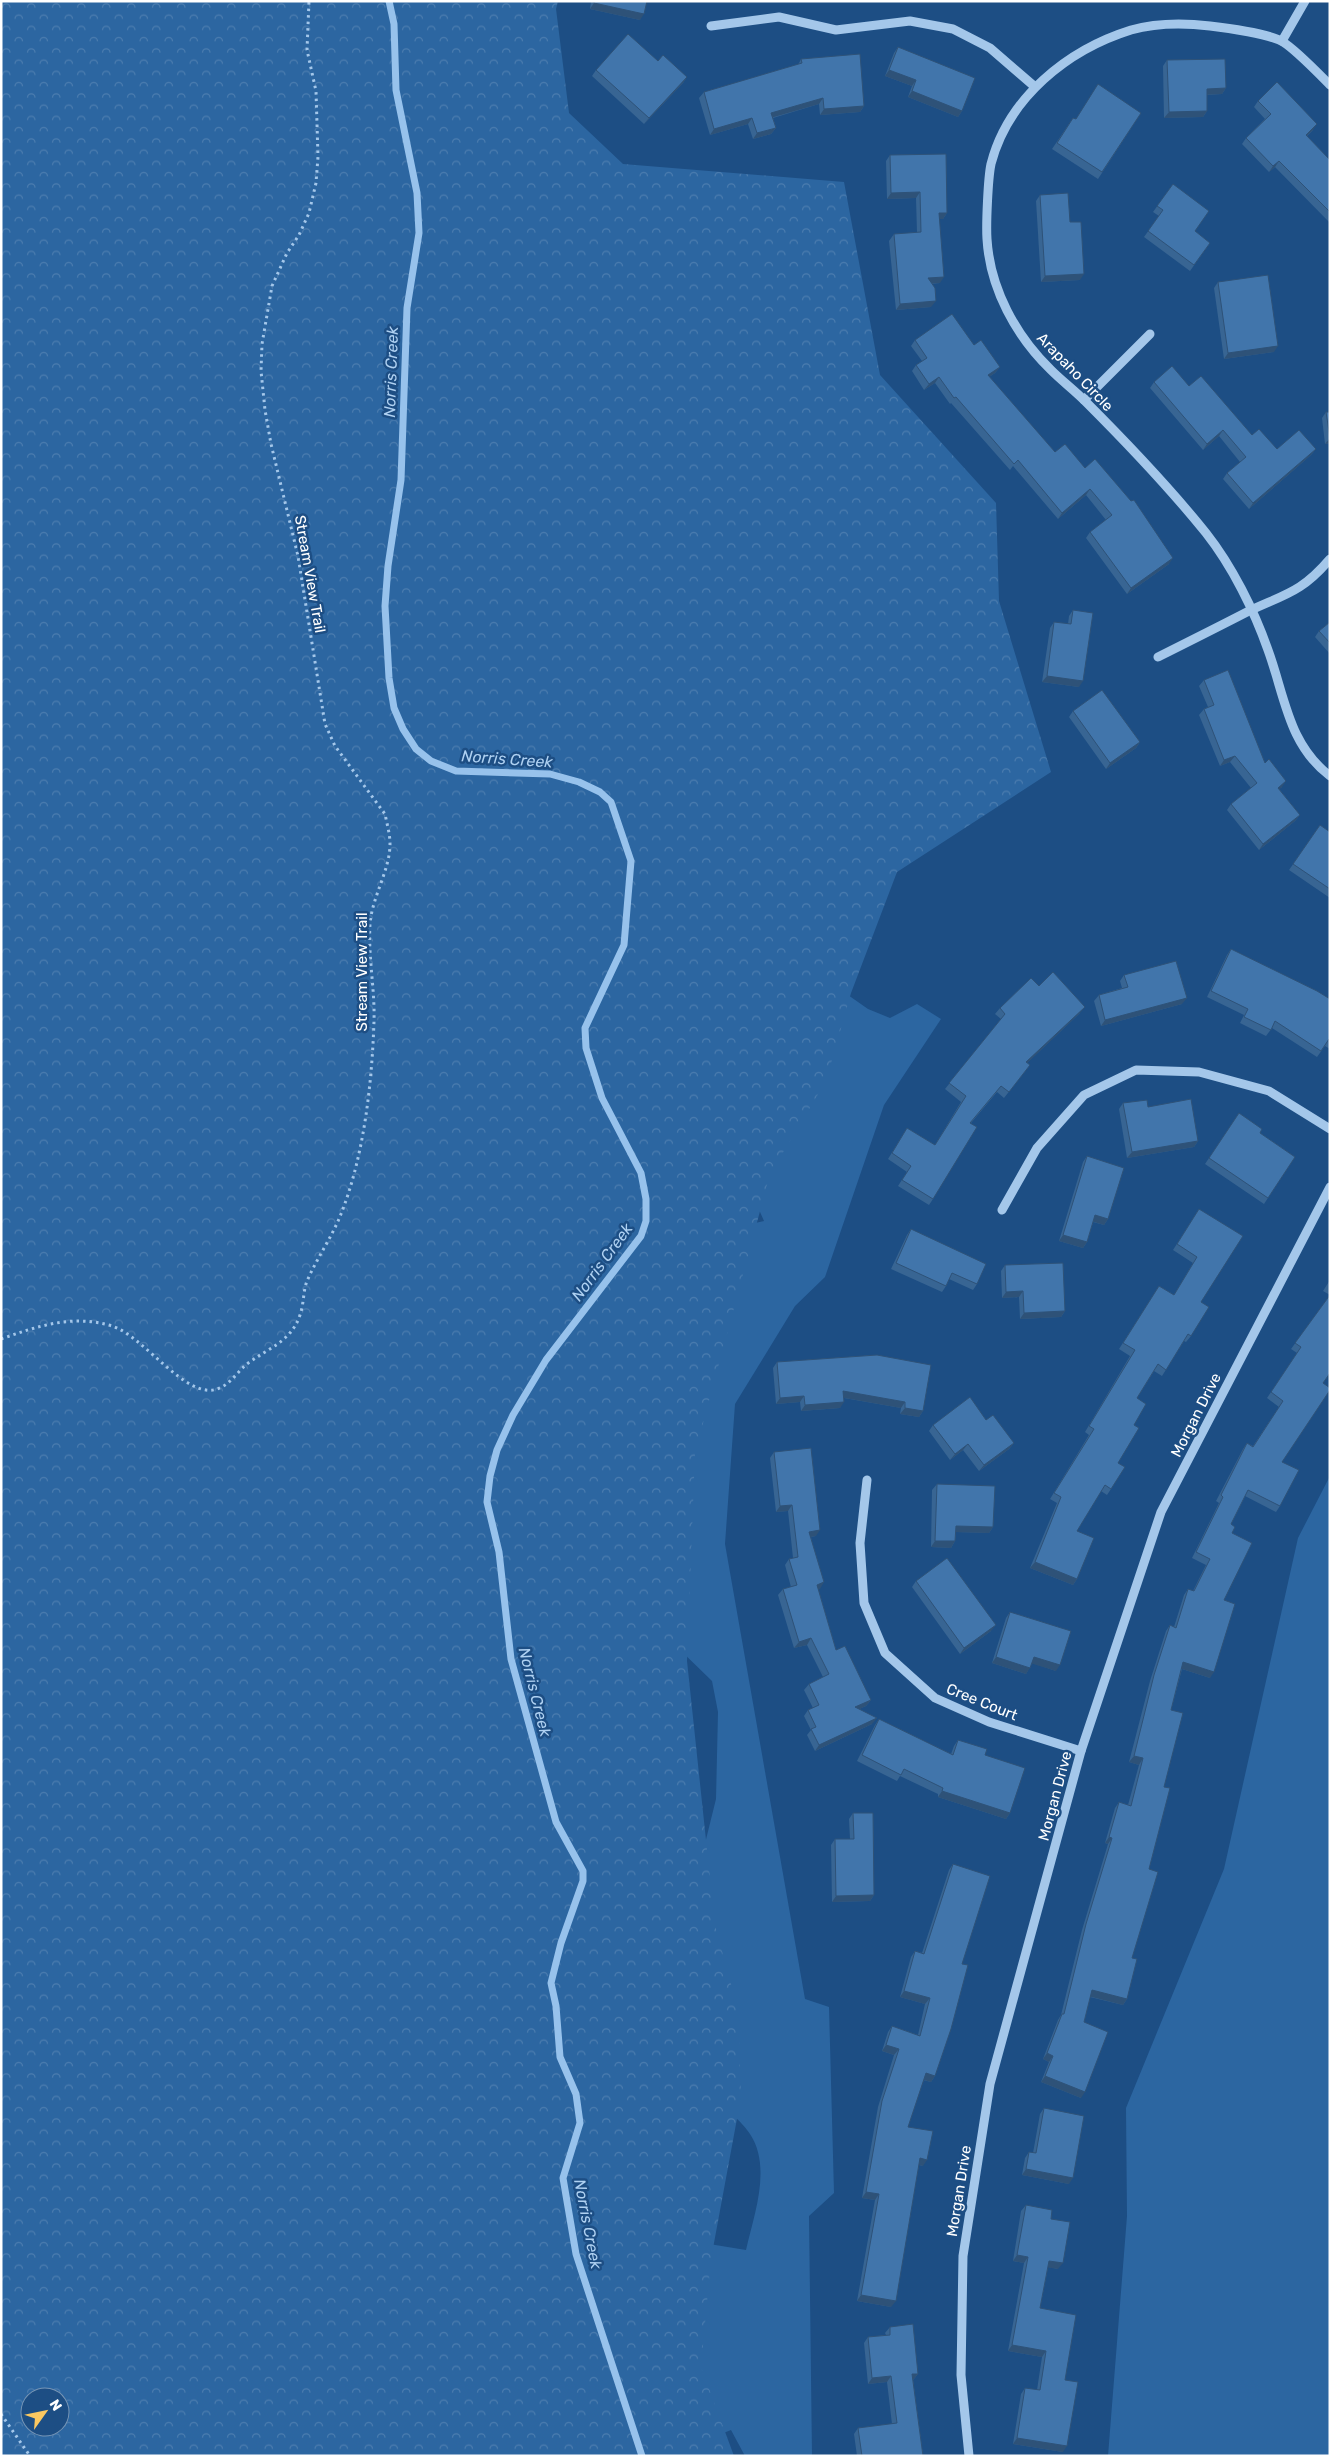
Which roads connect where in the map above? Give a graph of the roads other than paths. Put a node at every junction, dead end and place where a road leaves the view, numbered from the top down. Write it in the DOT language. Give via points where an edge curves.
graph roads {
  1 [pos="1305,1"];
  2 [pos="711,26"];
  3 [pos="1282,42"];
  4 [pos="1330,85"];
  5 [pos="1034,86"];
  6 [pos="1150,334"];
  7 [pos="1084,400"];
  8 [pos="1330,559"];
  9 [pos="1250,611"];
  10 [pos="1158,657"];
  11 [pos="1330,776"];
  12 [pos="1330,1129"];
  13 [pos="1330,1187"];
  14 [pos="1002,1210"];
  15 [pos="867,1480"];
  16 [pos="1081,1751"];
  17 [pos="969,2456"];
  1 -- 3 [label="street"];
  2 -- 5 [label="street" via="779,16 836,30 910,21 953,29 990,48"];
  3 -- 4 [label="street, Arapaho Circle"];
  3 -- 5 [label="street, Arapaho Circle" via="1228,28 1183,23 1131,30 1082,52"];
  5 -- 7 [label="street, Arapaho Circle" via="1007,124 991,165 987,239 997,289 1020,335 1050,370"];
  6 -- 7 [label="street"];
  7 -- 9 [label="street, Arapaho Circle" via="1207,535 1237,582"];
  8 -- 9 [label="street" via="1314,578 1290,594"];
  9 -- 10 [label="street"];
  9 -- 11 [label="street, Arapaho Circle" via="1268,648 1291,727 1316,766"];
  12 -- 14 [label="street" via="1269,1091 1199,1072 1136,1070 1084,1095 1037,1148"];
  13 -- 16 [label="street, Morgan Drive" via="1161,1512"];
  15 -- 16 [label="street, Cree Court" via="860,1543 864,1602 885,1653 935,1698 989,1722"];
  16 -- 17 [label="street, Morgan Drive" via="990,2084 963,2256 961,2375"];
}
